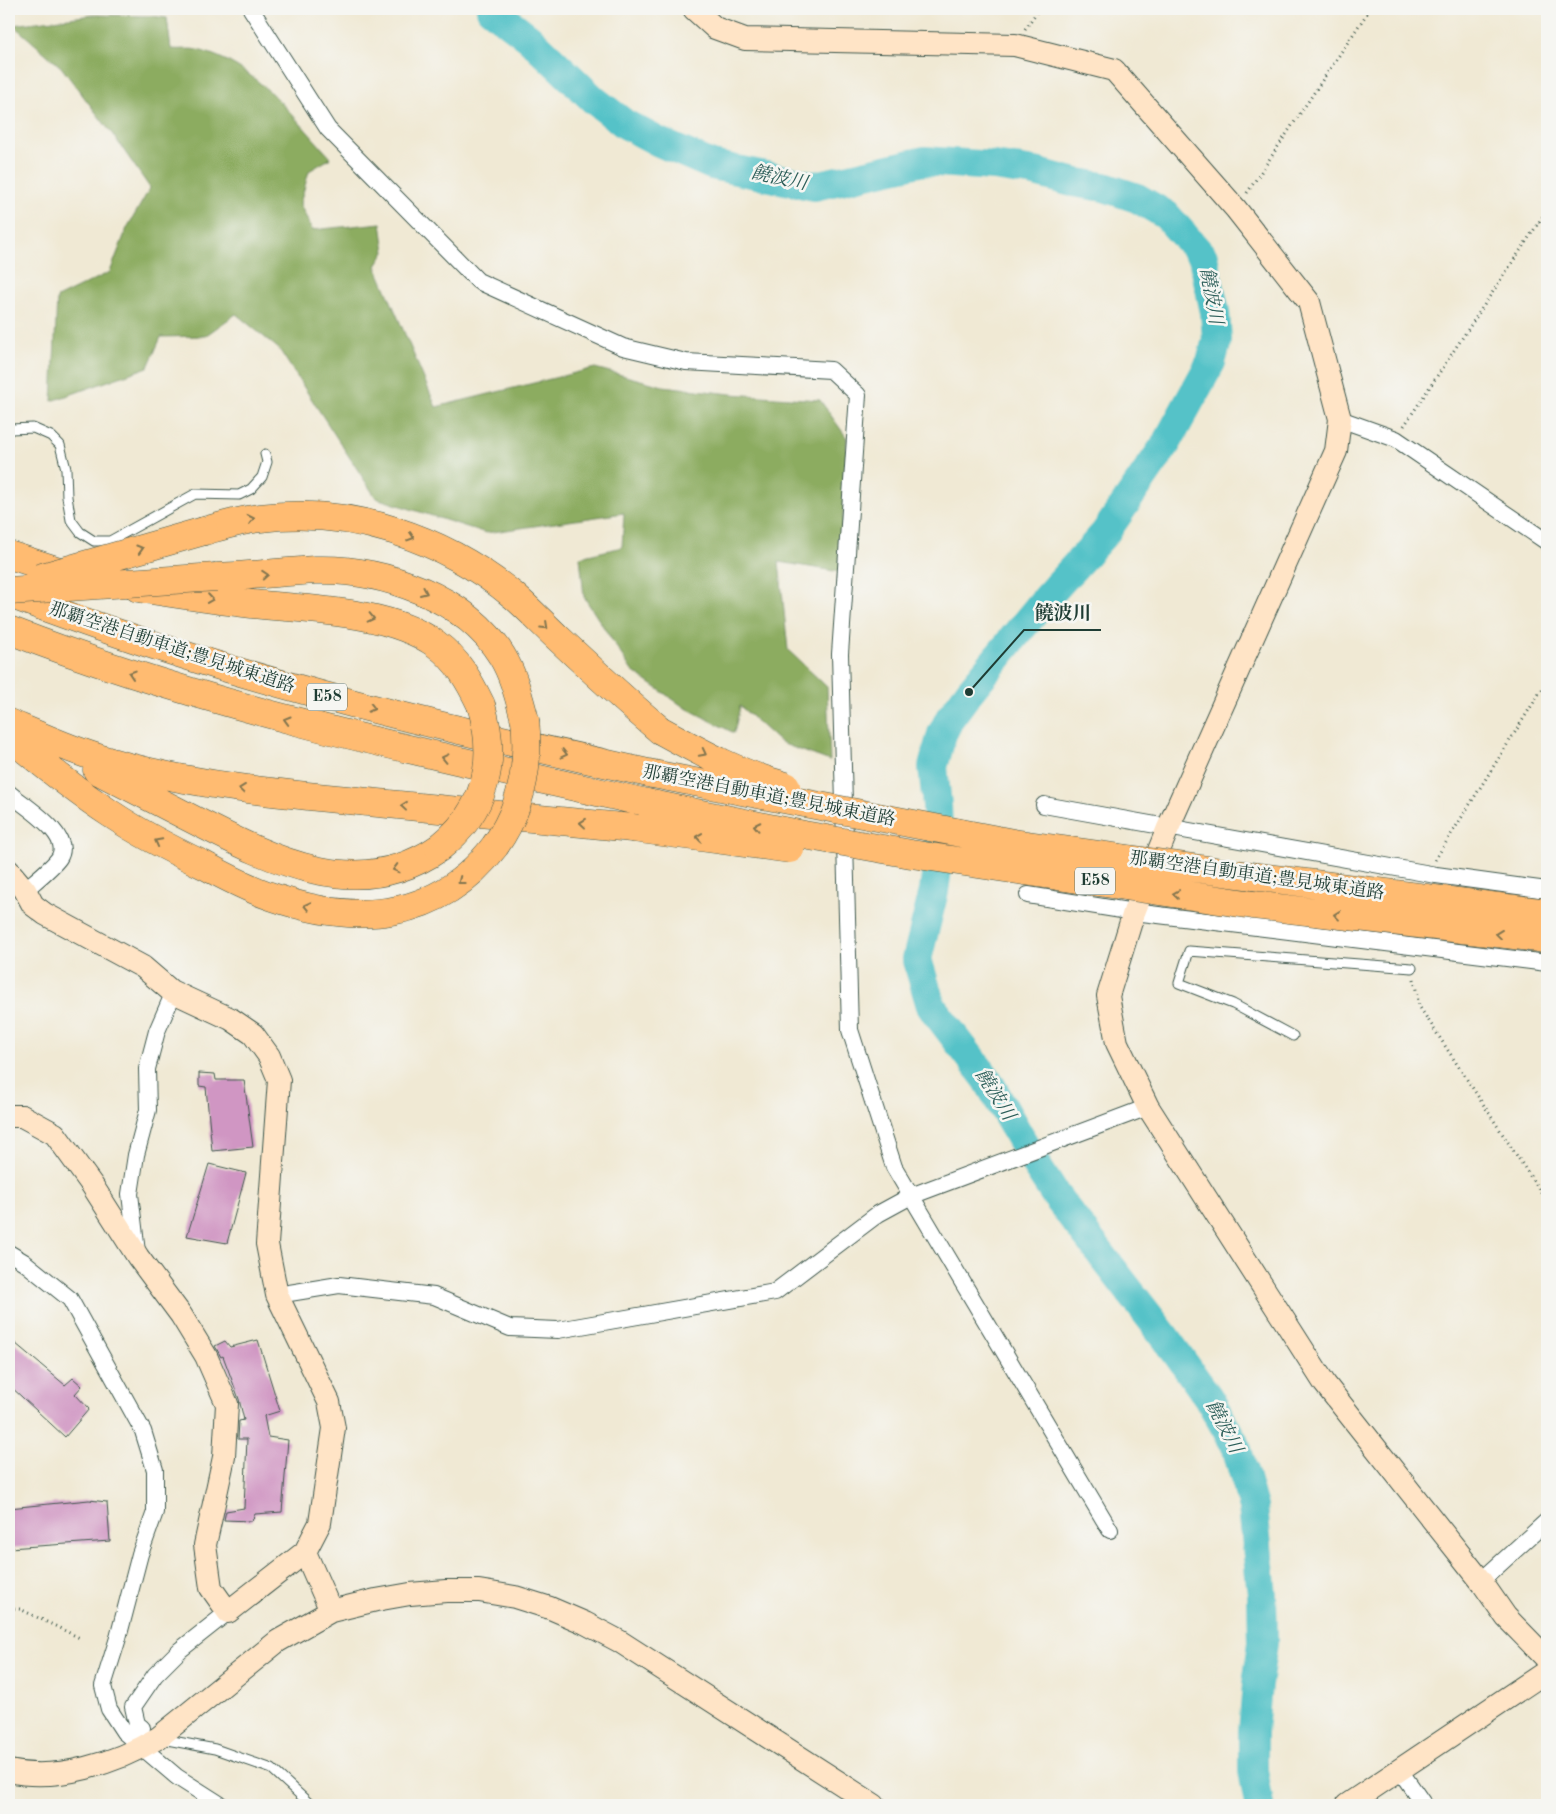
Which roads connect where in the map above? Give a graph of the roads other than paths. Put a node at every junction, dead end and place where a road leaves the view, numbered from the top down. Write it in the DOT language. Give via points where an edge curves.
graph roads {
  1 [pos="251,9"];
  2 [pos="694,9"];
  3 [pos="1340,419"];
  4 [pos="9,431"];
  5 [pos="265,454"];
  6 [pos="1547,542"];
  7 [pos="9,555"];
  8 [pos="9,585"];
  9 [pos="9,593"];
  10 [pos="9,630"];
  11 [pos="9,724"];
  12 [pos="9,736"];
  13 [pos="9,793"];
  14 [pos="1044,805"];
  15 [pos="1168,828"];
  16 [pos="9,871"];
  17 [pos="1436,875"];
  18 [pos="1258,877"];
  19 [pos="1112,884"];
  20 [pos="25,890"];
  21 [pos="1547,890"];
  22 [pos="1028,895"];
  23 [pos="1134,912"];
  24 [pos="1547,913"];
  25 [pos="1547,940"];
  26 [pos="1424,948"];
  27 [pos="1547,963"];
  28 [pos="1412,968"];
  29 [pos="174,992"];
  30 [pos="1293,1036"];
  31 [pos="1148,1108"];
  32 [pos="9,1116"];
  33 [pos="911,1196"];
  34 [pos="9,1253"];
  35 [pos="138,1257"];
  36 [pos="276,1295"];
  37 [pos="1547,1521"];
  38 [pos="1110,1530"];
  39 [pos="305,1552"];
  40 [pos="1481,1581"];
  41 [pos="330,1611"];
  42 [pos="228,1612"];
  43 [pos="1547,1659"];
  44 [pos="1547,1671"];
  45 [pos="147,1738"];
  46 [pos="1399,1769"];
  47 [pos="9,1771"];
  48 [pos="221,1805"];
  49 [pos="311,1805"];
  50 [pos="874,1805"];
  51 [pos="1346,1805"];
  52 [pos="1424,1805"];
  1 -- 33 [label="street" via="328,129 478,281 623,347 686,362 831,370 858,395 840,654 850,1030 894,1167"];
  2 -- 3 [label="street" via="715,28 744,39 1015,45 1114,70 1236,209 1309,302"];
  3 -- 6 [label="street" via="1396,439"];
  3 -- 15 [label="street" via="1336,451"];
  4 -- 5 [label="lane" via="33,428 51,436 60,445 71,520 80,532 94,541 110,541 195,494 239,494 251,489 262,477 267,462"];
  7 -- 11 [label="highway, one-way, bridge" via="84,579 212,599 362,616 412,631 436,644 470,682 487,724 490,746 487,772 474,808 464,825 440,848 425,858 386,872 332,873 274,859 247,847"];
  8 -- 18 [label="highway, one-way, bridge" via="258,518 290,515 356,520 448,551 514,596 660,730 768,781 826,796 1139,850"];
  9 -- 12 [label="highway, one-way, bridge" via="316,570 393,581 450,605 472,620 495,646 515,683 525,720 527,756 522,788 509,823 476,869 442,894 420,905 394,912 339,913 272,897 154,840 111,814"];
  9 -- 18 [label="highway, 那覇空港自動車道;豊見城東道路 / E58, one-way, bridge" via="181,654 457,730 653,774 1013,843"];
  19 -- 10 [label="highway, 那覇空港自動車道;豊見城東道路 / E58, one-way, bridge" via="814,837 448,759 298,723 172,687 67,653"];
  19 -- 11 [label="highway, one-way, bridge" via="858,859 632,828 220,786 124,766"];
  13 -- 20 [label="street" via="54,829 62,844 60,857"];
  14 -- 15 [label="street"];
  15 -- 17 [label="street"];
  15 -- 23 [label="street"];
  16 -- 20 [label="street"];
  17 -- 21 [label="street"];
  17 -- 26 [label="street"];
  18 -- 24 [label="highway, 那覇空港自動車道;豊見城東道路 / E58, bridge"];
  25 -- 19 [label="highway, 那覇空港自動車道;豊見城東道路 / E58, one-way, bridge" via="1253,905"];
  20 -- 29 [label="street" via="33,904 45,914 143,967"];
  22 -- 23 [label="street"];
  23 -- 26 [label="street"];
  23 -- 31 [label="street" via="1108,996 1118,1043"];
  26 -- 27 [label="street"];
  28 -- 30 [label="lane" via="1189,951 1179,983 1233,1004"];
  29 -- 35 [label="street" via="157,1031 147,1069 148,1110 130,1194"];
  29 -- 36 [label="street" via="230,1018 252,1034 269,1056 279,1080 267,1244"];
  31 -- 33 [label="street"];
  31 -- 40 [label="street" via="1325,1384"];
  32 -- 35 [label="street" via="22,1116 55,1134"];
  33 -- 36 [label="street" via="878,1214 775,1292 558,1330 510,1328 434,1296 339,1284"];
  33 -- 38 [label="street"];
  34 -- 45 [label="street" via="70,1299 143,1431 155,1470 155,1512 103,1686 109,1709 124,1732"];
  35 -- 42 [label="street" via="181,1315 206,1356 227,1404 224,1457 205,1545 211,1588"];
  36 -- 39 [label="street" via="329,1402 334,1428 320,1523"];
  37 -- 40 [label="street"];
  39 -- 41 [label="street"];
  39 -- 42 [label="street"];
  40 -- 43 [label="street" via="1506,1618"];
  41 -- 45 [label="street" via="278,1641"];
  41 -- 50 [label="street" via="410,1594 446,1591 479,1591 516,1597 550,1608 619,1641"];
  42 -- 45 [label="street" via="180,1650 155,1675 133,1707 137,1724"];
  44 -- 46 [label="street"];
  45 -- 47 [label="street" via="95,1766 57,1773 19,1774"];
  45 -- 48 [label="street" via="177,1777"];
  45 -- 49 [label="lane" via="215,1750 272,1769"];
  46 -- 51 [label="street"];
  46 -- 52 [label="street"];
}
